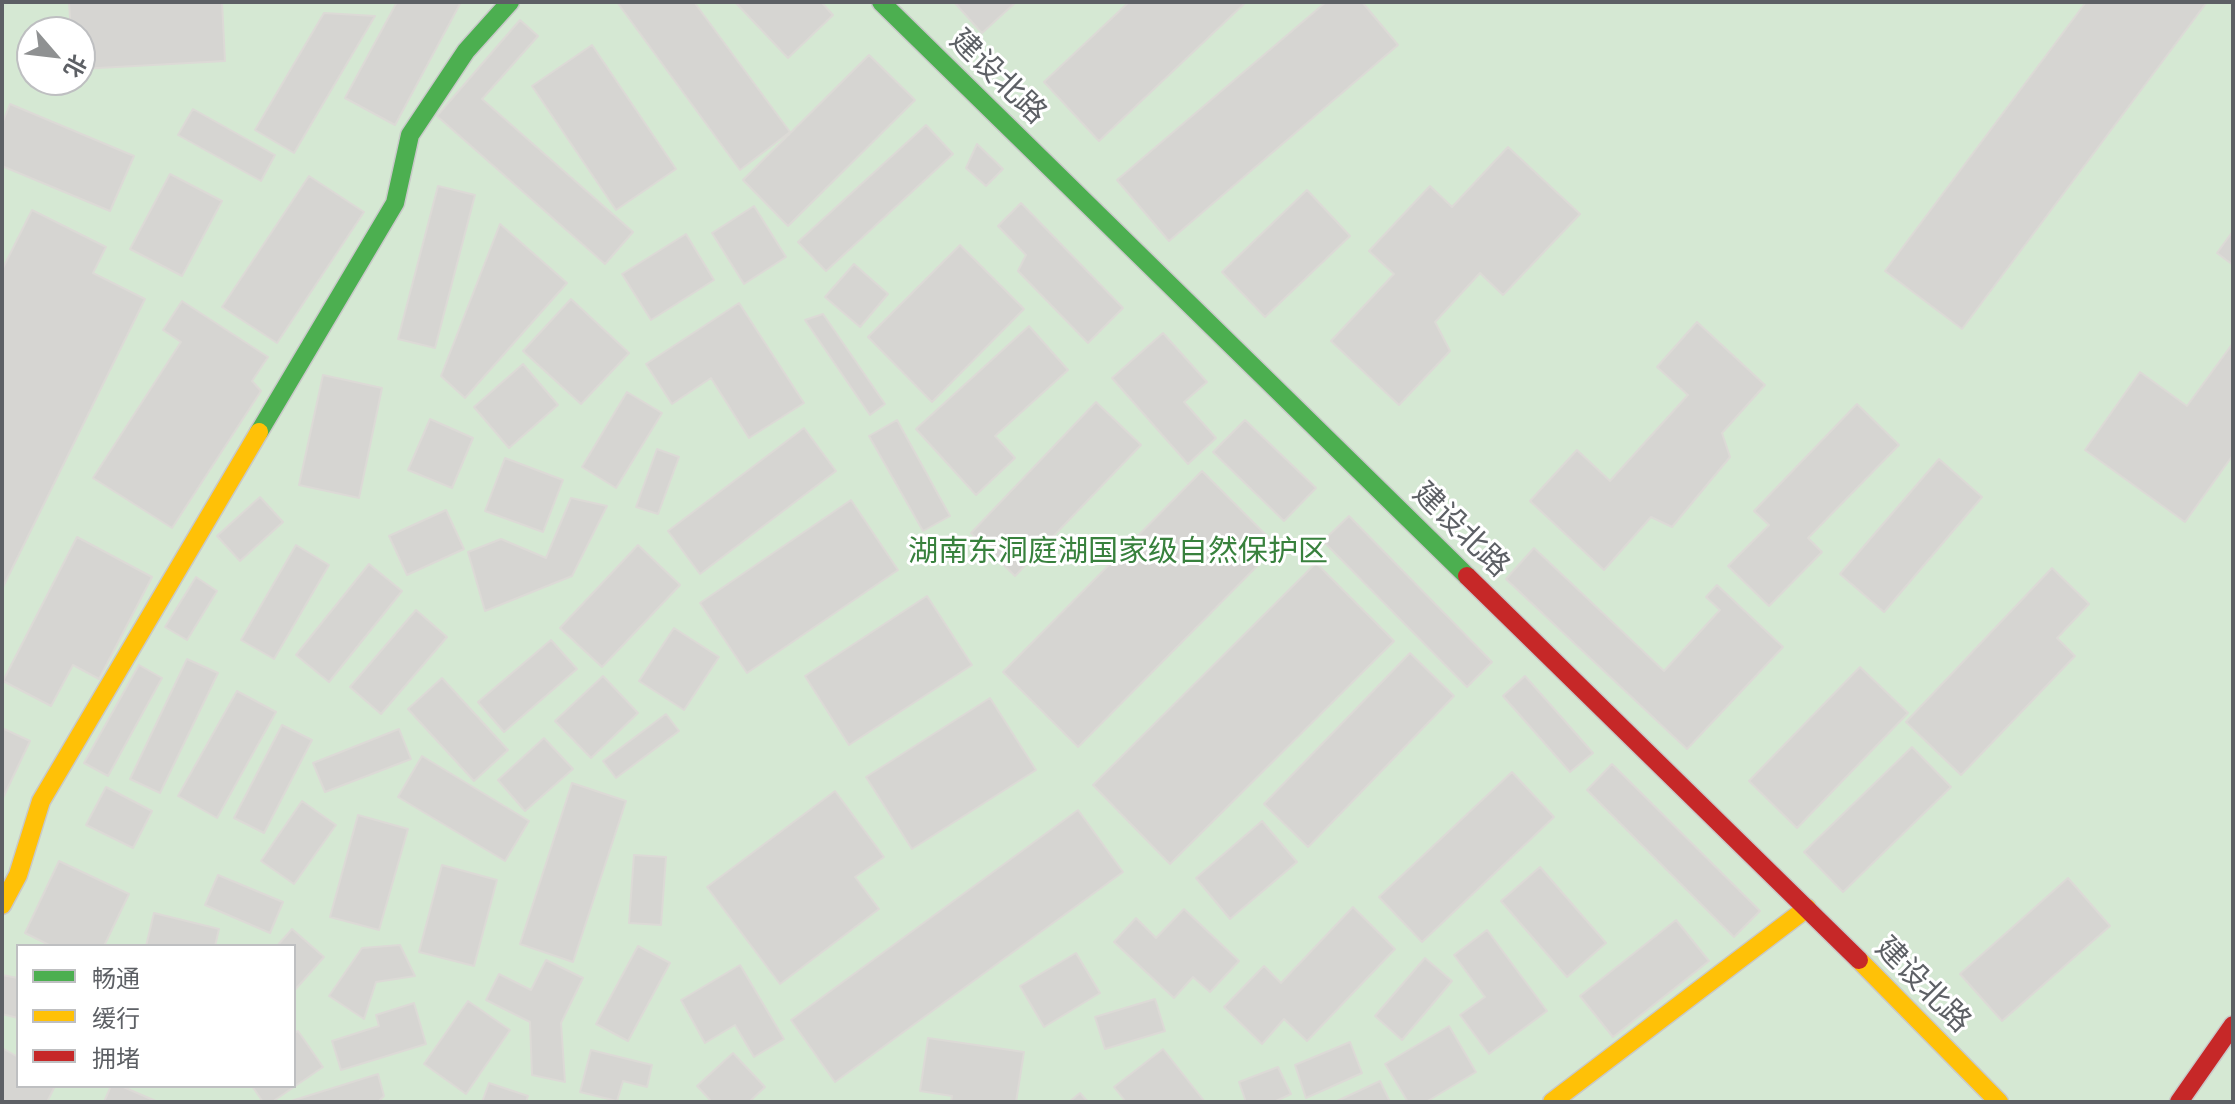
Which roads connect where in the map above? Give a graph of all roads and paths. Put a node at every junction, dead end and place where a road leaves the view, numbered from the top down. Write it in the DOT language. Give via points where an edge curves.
graph roads {
  1 [pos="510,2"];
  2 [pos="881,2"];
  3 [pos="2,905"];
  4 [pos="1807,908"];
  5 [pos="2233,1025"];
  6 [pos="1552,1102"];
  7 [pos="1999,1102"];
  8 [pos="2179,1102"];
  1 -- 3 [label="main road" via="466,51 410,135 395,203 41,801 18,875"];
  2 -- 4 [label="main road, 建设北路"];
  4 -- 6 [label="main road"];
  4 -- 7 [label="main road, 建设北路"];
  5 -- 8 [label="main road"];
}
